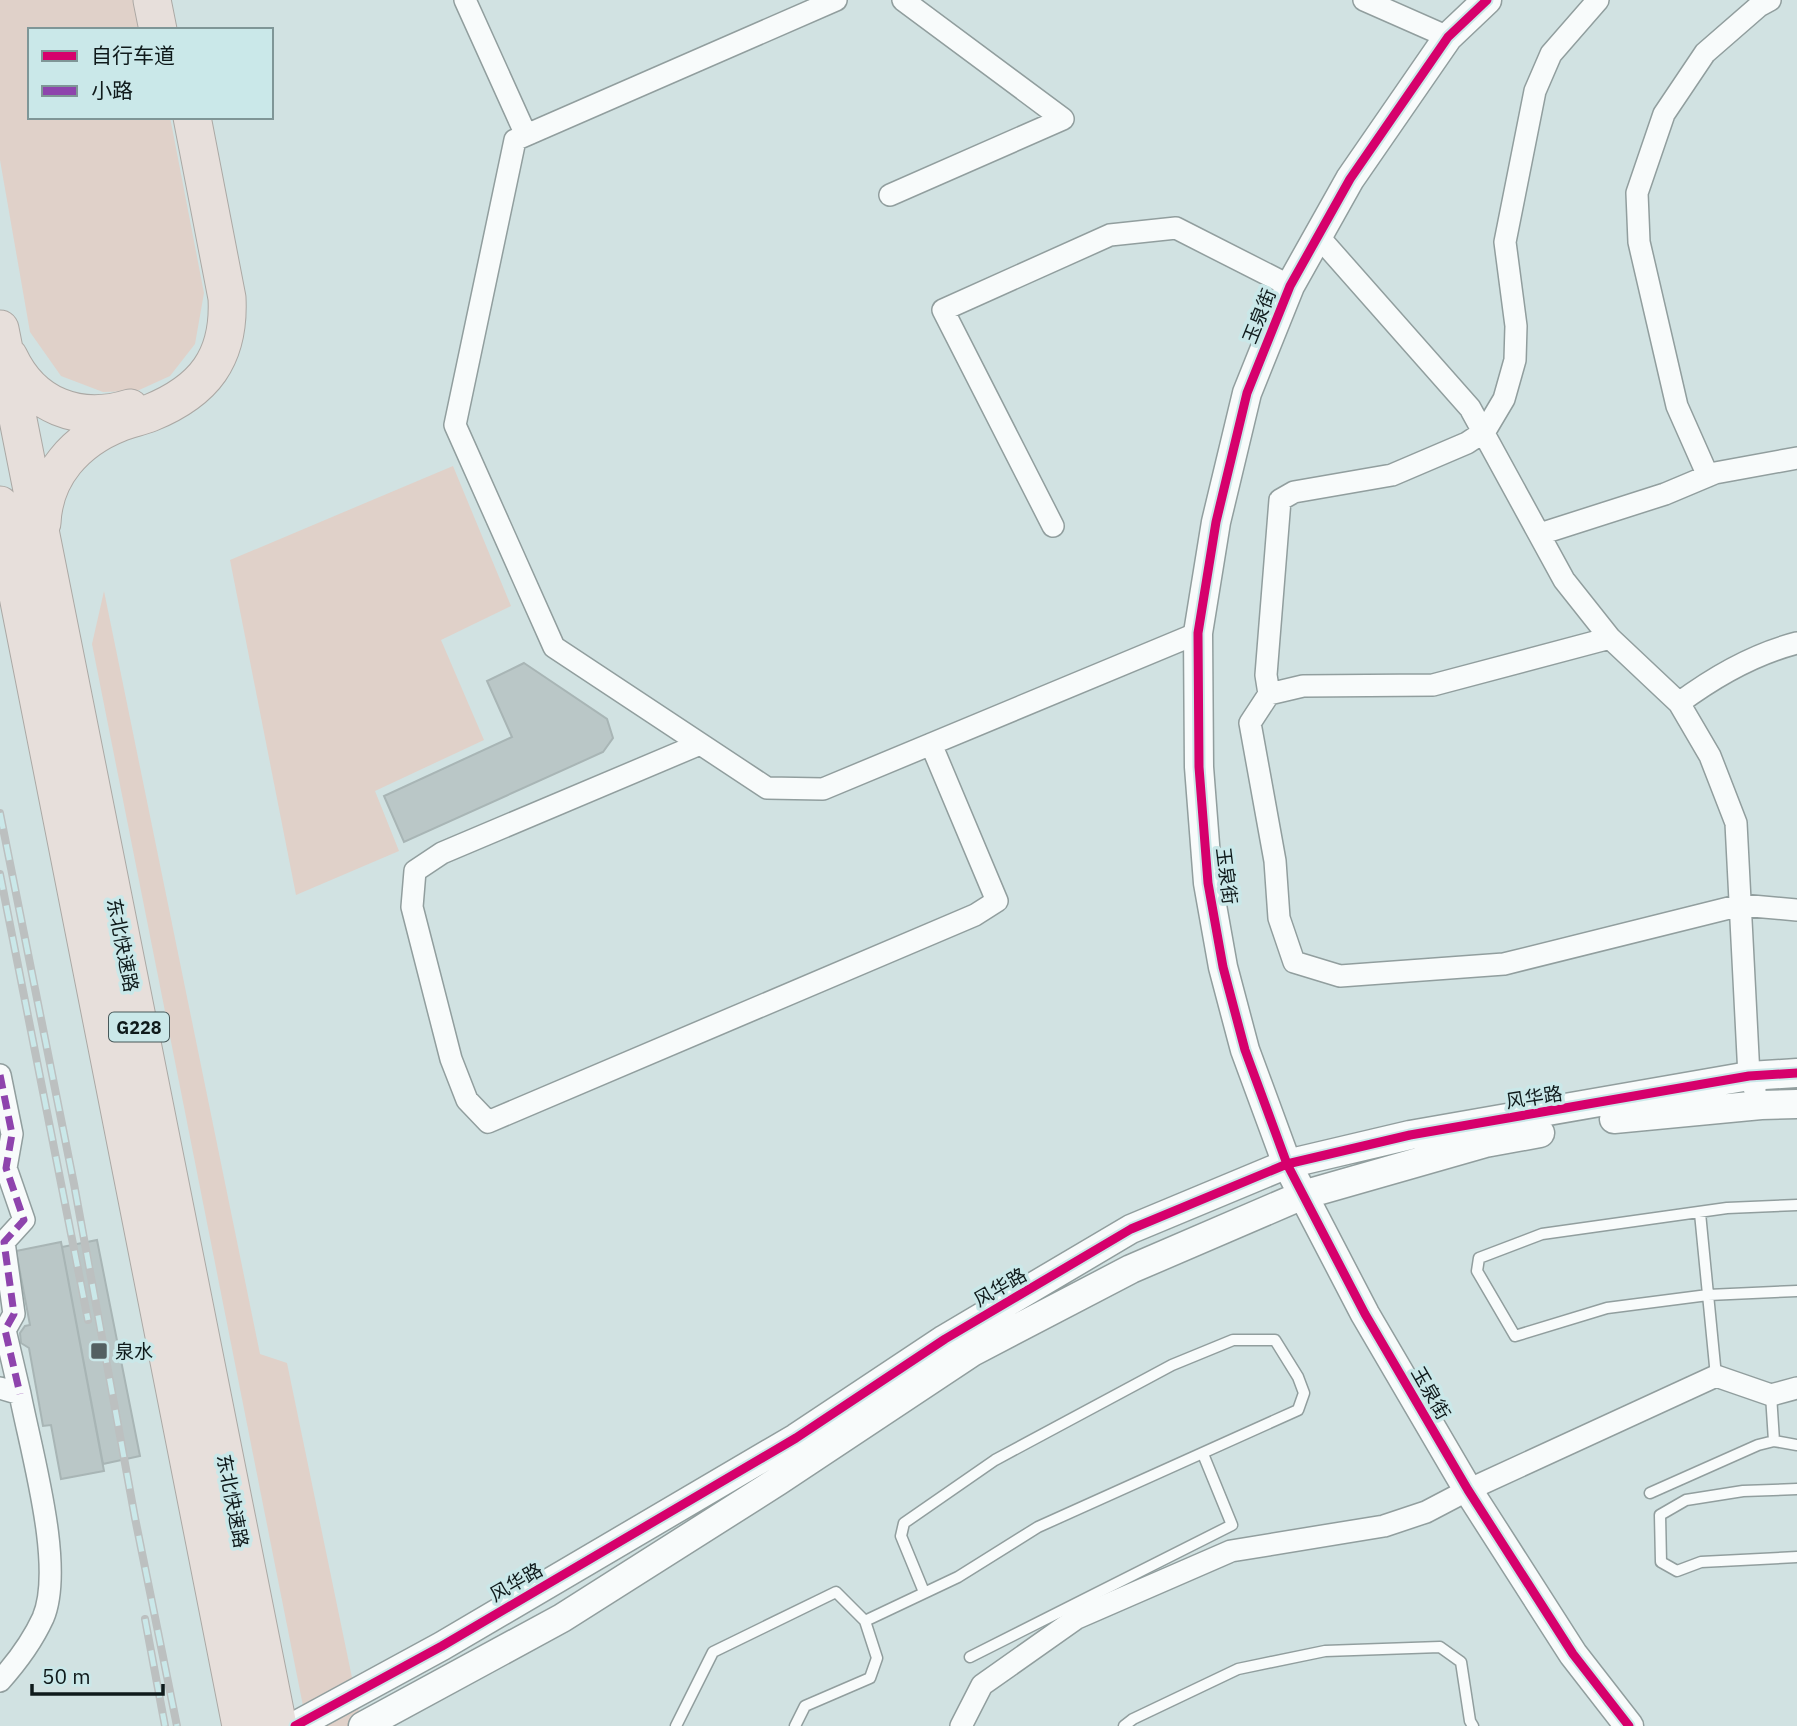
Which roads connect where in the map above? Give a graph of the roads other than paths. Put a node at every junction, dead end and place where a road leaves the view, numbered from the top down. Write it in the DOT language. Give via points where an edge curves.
graph roads {
  1 [pos="152,0"];
  2 [pos="169,0"];
  3 [pos="465,0"];
  4 [pos="836,0"];
  5 [pos="903,0"];
  6 [pos="1364,0"];
  7 [pos="1487,0"];
  8 [pos="1598,0"];
  9 [pos="1770,0"];
  10 [pos="158,28"];
  11 [pos="174,28"];
  12 [pos="1448,37"];
  13 [pos="175,119"];
  14 [pos="192,119"];
  15 [pos="526,135"];
  16 [pos="890,195"];
  17 [pos="1318,236"];
  18 [pos="1290,286"];
  19 [pos="1,335"];
  20 [pos="1485,431"];
  21 [pos="1797,458"];
  22 [pos="1708,476"];
  23 [pos="0,505"];
  24 [pos="1053,526"];
  25 [pos="1540,534"];
  26 [pos="43,545"];
  27 [pos="1198,633"];
  28 [pos="1610,638"];
  29 [pos="1797,643"];
  30 [pos="1269,694"];
  31 [pos="1679,703"];
  32 [pos="700,744"];
  33 [pos="931,744"];
  34 [pos="1741,905"];
  35 [pos="1797,910"];
  36 [pos="1797,1073"];
  37 [pos="0,1076"];
  38 [pos="1749,1076"];
  39 [pos="1797,1104"];
  40 [pos="1761,1105"];
  41 [pos="1287,1164"];
  42 [pos="1303,1195"];
  43 [pos="1797,1205"];
  44 [pos="1700,1213"];
  45 [pos="1797,1291"];
  46 [pos="1708,1295"];
  47 [pos="1716,1376"];
  48 [pos="1797,1388"];
  49 [pos="10,1391"];
  50 [pos="1771,1395"];
  51 [pos="1774,1441"];
  52 [pos="1797,1445"];
  53 [pos="1203,1454"];
  54 [pos="1797,1489"];
  55 [pos="1468,1490"];
  56 [pos="1650,1493"];
  57 [pos="1797,1557"];
  58 [pos="924,1592"];
  59 [pos="864,1621"];
  60 [pos="970,1657"];
  61 [pos="0,1681"];
  62 [pos="368,1723"];
  63 [pos="1471,1723"];
  64 [pos="241,1726"];
  65 [pos="278,1726"];
  66 [pos="295,1726"];
  67 [pos="676,1726"];
  68 [pos="795,1726"];
  69 [pos="961,1726"];
  70 [pos="1124,1726"];
  71 [pos="1458,1726"];
  72 [pos="1629,1726"];
  1 -- 10 [label="highway"];
  2 -- 11 [label="highway"];
  3 -- 15 [label="street"];
  4 -- 15 [label="street"];
  5 -- 16 [label="street" via="1063,119"];
  6 -- 12 [label="street"];
  7 -- 12 [label="street, 玉泉街"];
  8 -- 20 [label="street" via="1551,54 1535,91 1505,242 1516,326 1515,360 1504,399"];
  9 -- 22 [label="street" via="1706,53 1664,114 1637,193 1639,242 1677,406"];
  12 -- 17 [label="street, 玉泉街" via="1350,179"];
  13 -- 19 [label="highway" via="210,297 209,332 191,368 160,396 137,405 115,412 74,412 56,406 26,385"];
  14 -- 26 [label="highway" via="227,298 225,340 206,377 190,391 98,433 66,458 46,494"];
  15 -- 32 [label="street" via="515,140 455,425 554,647"];
  17 -- 18 [label="street, 玉泉街"];
  17 -- 20 [label="street"];
  18 -- 24 [label="street" via="1176,228 1110,235 943,310"];
  18 -- 27 [label="street, 玉泉街" via="1247,393 1216,522"];
  19 -- 26 [label="highway, 东北快速路 / G228"];
  20 -- 25 [label="street"];
  20 -- 30 [label="street" via="1392,475 1294,492 1280,500 1266,675"];
  21 -- 22 [label="street"];
  22 -- 25 [label="street"];
  23 -- 64 [label="highway, 东北快速路 / G228"];
  25 -- 28 [label="street" via="1564,580"];
  26 -- 65 [label="highway, 东北快速路 / G228"];
  27 -- 33 [label="street"];
  27 -- 41 [label="street, 玉泉街" via="1199,767 1208,883 1223,967 1245,1050"];
  28 -- 30 [label="street" via="1433,685 1303,685"];
  28 -- 31 [label="street"];
  29 -- 31 [label="street" via="1710,680"];
  30 -- 34 [label="street" via="1250,723 1275,861 1279,918 1294,962 1340,976 1504,964"];
  31 -- 34 [label="street" via="1710,755 1736,823"];
  32 -- 33 [label="street" via="767,788 823,789"];
  32 -- 33 [label="street" via="442,853 415,871 412,907 451,1059 467,1100 488,1122 975,915 997,901"];
  34 -- 35 [label="street"];
  34 -- 38 [label="street"];
  36 -- 38 [label="street, 风华路"];
  37 -- 49 [label="street" via="12,1134 6,1168 24,1220 4,1242 14,1314 5,1330"];
  38 -- 40 [label="street"];
  38 -- 41 [label="street, 风华路" via="1410,1135"];
  39 -- 40 [label="street"];
  40 -- 42 [label="street" via="1634,1115 1485,1143"];
  41 -- 42 [label="street, 玉泉街"];
  41 -- 66 [label="street, 风华路" via="1131,1230 944,1339 796,1438 454,1639"];
  42 -- 55 [label="street, 玉泉街" via="1365,1314"];
  42 -- 62 [label="street" via="1131,1269 972,1352 562,1618"];
  43 -- 44 [label="lane"];
  44 -- 46 [label="lane"];
  44 -- 46 [label="lane" via="1542,1234 1479,1258 1477,1271 1515,1336 1607,1308"];
  45 -- 46 [label="lane"];
  46 -- 47 [label="lane"];
  47 -- 50 [label="street"];
  47 -- 55 [label="street"];
  48 -- 50 [label="street"];
  49 -- 61 [label="street" via="51,1551 44,1616 23,1656"];
  50 -- 51 [label="lane"];
  51 -- 52 [label="lane"];
  51 -- 56 [label="lane"];
  53 -- 58 [label="lane" via="1038,1527 958,1577"];
  53 -- 58 [label="lane" via="1298,1410 1304,1393 1275,1340 1233,1340 1171,1365 995,1460 904,1523 901,1536"];
  53 -- 60 [label="lane" via="1232,1525"];
  54 -- 57 [label="lane" via="1686,1500 1660,1516 1659,1534 1661,1562 1677,1571 1701,1562"];
  55 -- 69 [label="street" via="1426,1512 1384,1526 1231,1551 1077,1618 982,1685"];
  55 -- 72 [label="street, 玉泉街" via="1573,1654"];
  58 -- 59 [label="lane"];
  59 -- 67 [label="lane" via="836,1592 713,1652"];
  59 -- 68 [label="lane" via="877,1658 870,1678 805,1706"];
  63 -- 70 [label="lane" via="1461,1662 1440,1647 1325,1651 1238,1669"];
  63 -- 71 [label="lane"];
}
